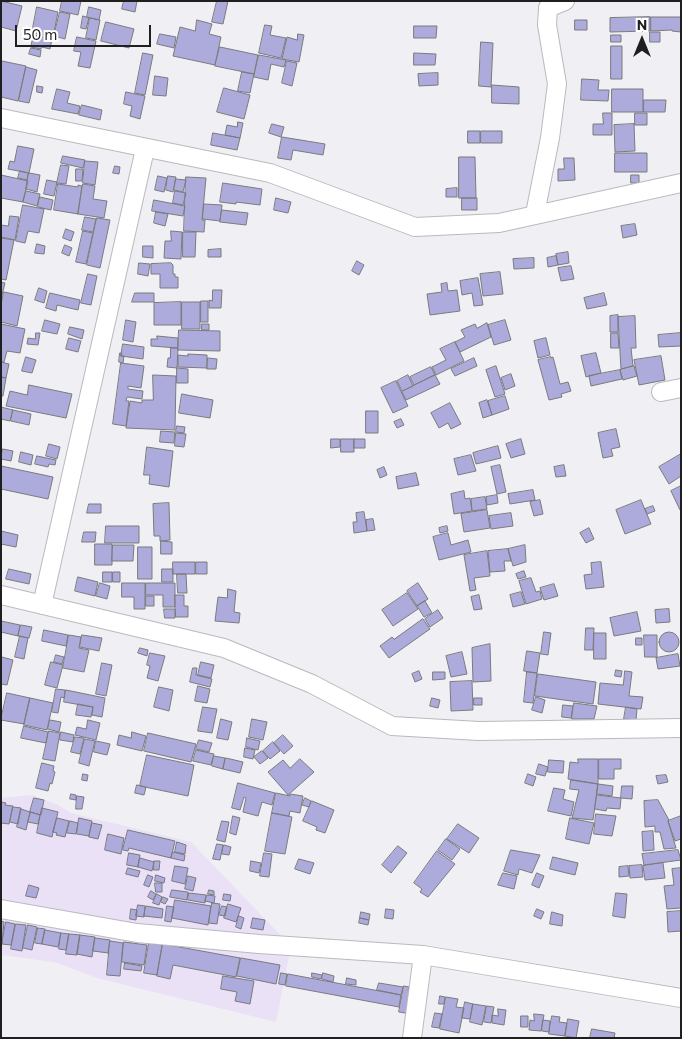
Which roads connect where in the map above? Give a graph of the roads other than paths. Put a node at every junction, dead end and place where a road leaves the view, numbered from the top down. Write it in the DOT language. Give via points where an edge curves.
graph roads {
  1 [pos="565,1"];
  2 [pos="1,118"];
  3 [pos="145,149"];
  4 [pos="681,183"];
  5 [pos="535,214"];
  6 [pos="681,388"];
  7 [pos="661,392"];
  8 [pos="1,595"];
  9 [pos="42,605"];
  10 [pos="681,728"];
  11 [pos="1,909"];
  12 [pos="423,955"];
  13 [pos="681,998"];
  14 [pos="412,1038"];
  1 -- 5 [label="street" via="548,8 547,25 557,84"];
  2 -- 3 [label="street"];
  3 -- 5 [label="street" via="270,173 415,227 499,223"];
  3 -- 9 [label="street"];
  4 -- 5 [label="street"];
  6 -- 7 [label="street"];
  8 -- 9 [label="street"];
  9 -- 10 [label="street" via="224,648 312,684 392,726 480,731"];
  11 -- 12 [label="street" via="137,933"];
  12 -- 13 [label="street"];
  12 -- 14 [label="street"];
}
